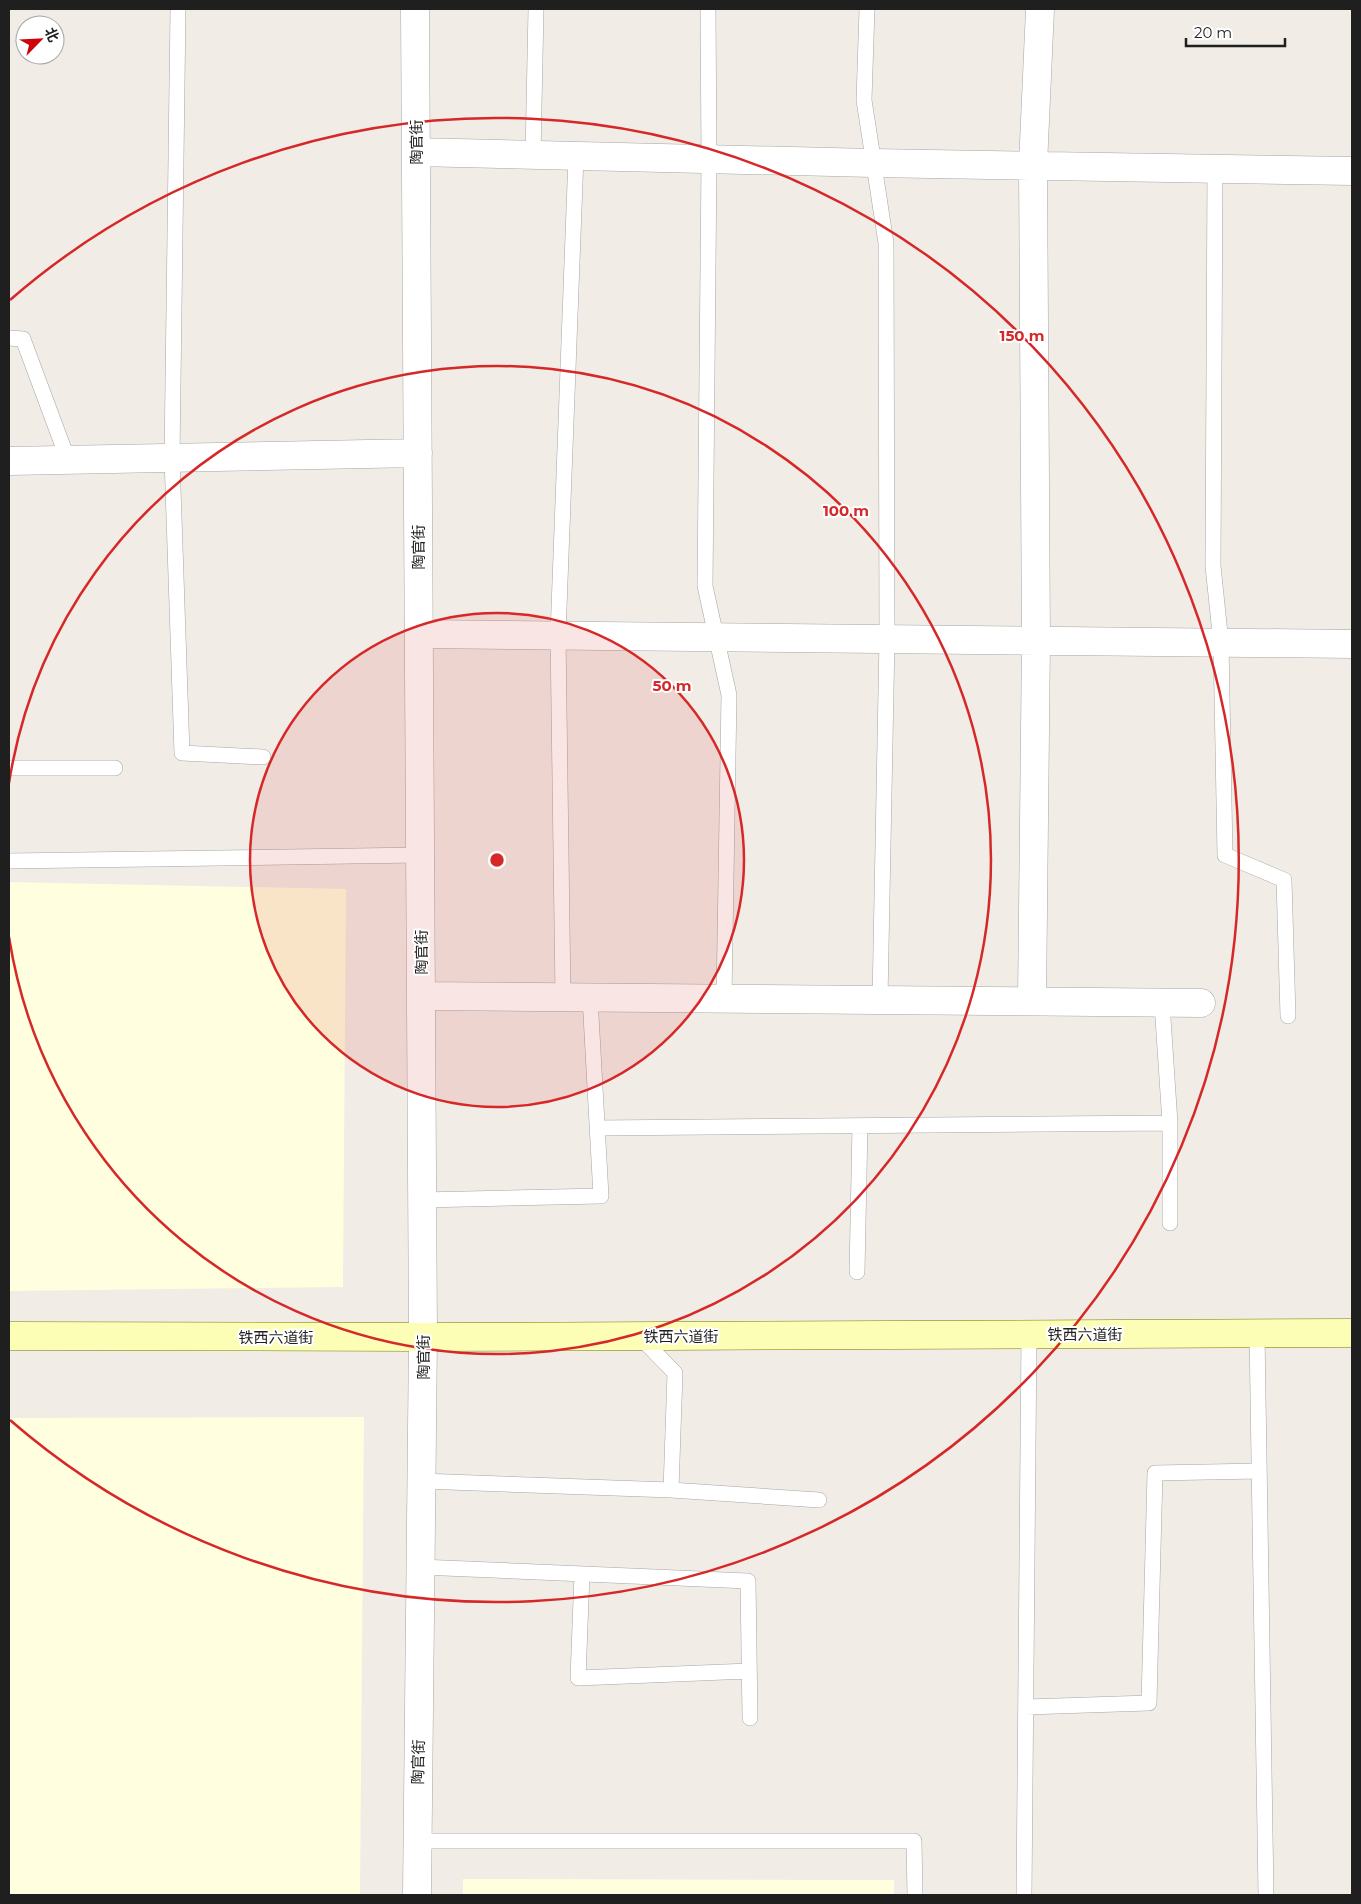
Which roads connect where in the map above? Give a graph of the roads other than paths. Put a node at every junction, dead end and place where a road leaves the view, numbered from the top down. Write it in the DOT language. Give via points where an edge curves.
graph roads {
  1 [pos="178,9"];
  2 [pos="415,9"];
  3 [pos="536,9"];
  4 [pos="708,9"];
  5 [pos="867,9"];
  6 [pos="1040,9"];
  7 [pos="416,152"];
  8 [pos="533,155"];
  9 [pos="576,156"];
  10 [pos="709,160"];
  11 [pos="872,163"];
  12 [pos="1033,166"];
  13 [pos="1215,169"];
  14 [pos="1352,171"];
  15 [pos="9,338"];
  16 [pos="418,452"];
  17 [pos="172,458"];
  18 [pos="68,460"];
  19 [pos="9,461"];
  20 [pos="419,634"];
  21 [pos="558,635"];
  22 [pos="716,637"];
  23 [pos="887,639"];
  24 [pos="1036,641"];
  25 [pos="1221,643"];
  26 [pos="1352,644"];
  27 [pos="263,757"];
  28 [pos="9,768"];
  29 [pos="115,768"];
  30 [pos="420,856"];
  31 [pos="9,860"];
  32 [pos="421,996"];
  33 [pos="563,997"];
  34 [pos="590,998"];
  35 [pos="724,999"];
  36 [pos="880,1000"];
  37 [pos="1032,1001"];
  38 [pos="1162,1003"];
  39 [pos="1201,1003"];
  40 [pos="1288,1016"];
  41 [pos="1170,1123"];
  42 [pos="860,1126"];
  43 [pos="597,1128"];
  44 [pos="422,1200"];
  45 [pos="1170,1223"];
  46 [pos="858,1272"];
  47 [pos="1257,1333"];
  48 [pos="1352,1333"];
  49 [pos="1029,1334"];
  50 [pos="9,1336"];
  51 [pos="639,1336"];
  52 [pos="423,1337"];
  53 [pos="1259,1471"];
  54 [pos="422,1480"];
  55 [pos="671,1490"];
  56 [pos="820,1500"];
  57 [pos="420,1567"];
  58 [pos="582,1574"];
  59 [pos="749,1672"];
  60 [pos="1026,1707"];
  61 [pos="750,1718"];
  62 [pos="417,1841"];
  63 [pos="417,1895"];
  64 [pos="915,1895"];
  65 [pos="1024,1895"];
  66 [pos="1266,1895"];
  1 -- 17 [label="lane"];
  2 -- 7 [label="street, 陶官街"];
  3 -- 8 [label="lane"];
  4 -- 10 [label="lane"];
  5 -- 11 [label="lane" via="864,100"];
  6 -- 12 [label="street"];
  7 -- 8 [label="street"];
  7 -- 16 [label="street, 陶官街"];
  8 -- 9 [label="street"];
  9 -- 10 [label="street"];
  9 -- 21 [label="lane"];
  10 -- 11 [label="street"];
  10 -- 22 [label="lane" via="705,586"];
  11 -- 12 [label="street"];
  11 -- 23 [label="lane" via="886,243"];
  12 -- 13 [label="street"];
  12 -- 24 [label="street"];
  13 -- 14 [label="street"];
  13 -- 25 [label="lane" via="1213,566"];
  15 -- 18 [label="lane" via="23,339"];
  16 -- 17 [label="street"];
  16 -- 20 [label="street, 陶官街"];
  17 -- 18 [label="street"];
  17 -- 27 [label="lane" via="182,753"];
  18 -- 19 [label="street"];
  20 -- 21 [label="street"];
  20 -- 30 [label="street, 陶官街"];
  21 -- 22 [label="street"];
  21 -- 33 [label="lane"];
  22 -- 23 [label="street"];
  22 -- 35 [label="lane" via="729,695"];
  23 -- 24 [label="street"];
  23 -- 36 [label="lane"];
  24 -- 25 [label="street"];
  24 -- 37 [label="street"];
  25 -- 26 [label="street"];
  25 -- 40 [label="lane" via="1225,855 1284,880"];
  28 -- 29 [label="lane"];
  30 -- 31 [label="lane"];
  30 -- 32 [label="street, 陶官街"];
  32 -- 33 [label="street"];
  32 -- 44 [label="street, 陶官街"];
  33 -- 34 [label="street"];
  34 -- 35 [label="street"];
  34 -- 43 [label="lane"];
  35 -- 36 [label="street"];
  36 -- 37 [label="street"];
  37 -- 38 [label="street"];
  38 -- 39 [label="street"];
  38 -- 41 [label="lane"];
  41 -- 42 [label="lane"];
  41 -- 45 [label="lane"];
  42 -- 43 [label="lane"];
  42 -- 46 [label="lane"];
  43 -- 44 [label="lane" via="601,1196"];
  44 -- 52 [label="street, 陶官街"];
  47 -- 48 [label="main road, 铁西六道街"];
  47 -- 49 [label="main road, 铁西六道街"];
  47 -- 53 [label="lane"];
  49 -- 51 [label="main road, 铁西六道街"];
  49 -- 60 [label="lane"];
  50 -- 52 [label="main road, 铁西六道街"];
  51 -- 52 [label="main road, 铁西六道街"];
  51 -- 55 [label="lane" via="675,1373"];
  52 -- 54 [label="street, 陶官街"];
  53 -- 60 [label="lane" via="1155,1473 1149,1703"];
  53 -- 66 [label="lane"];
  54 -- 55 [label="lane"];
  54 -- 57 [label="street, 陶官街"];
  55 -- 56 [label="lane"];
  57 -- 58 [label="lane"];
  57 -- 62 [label="street, 陶官街"];
  58 -- 59 [label="lane" via="748,1582"];
  58 -- 59 [label="lane" via="578,1678"];
  59 -- 61 [label="lane"];
  60 -- 65 [label="lane"];
  62 -- 63 [label="street, 陶官街"];
  62 -- 64 [label="lane" via="914,1841"];
}
